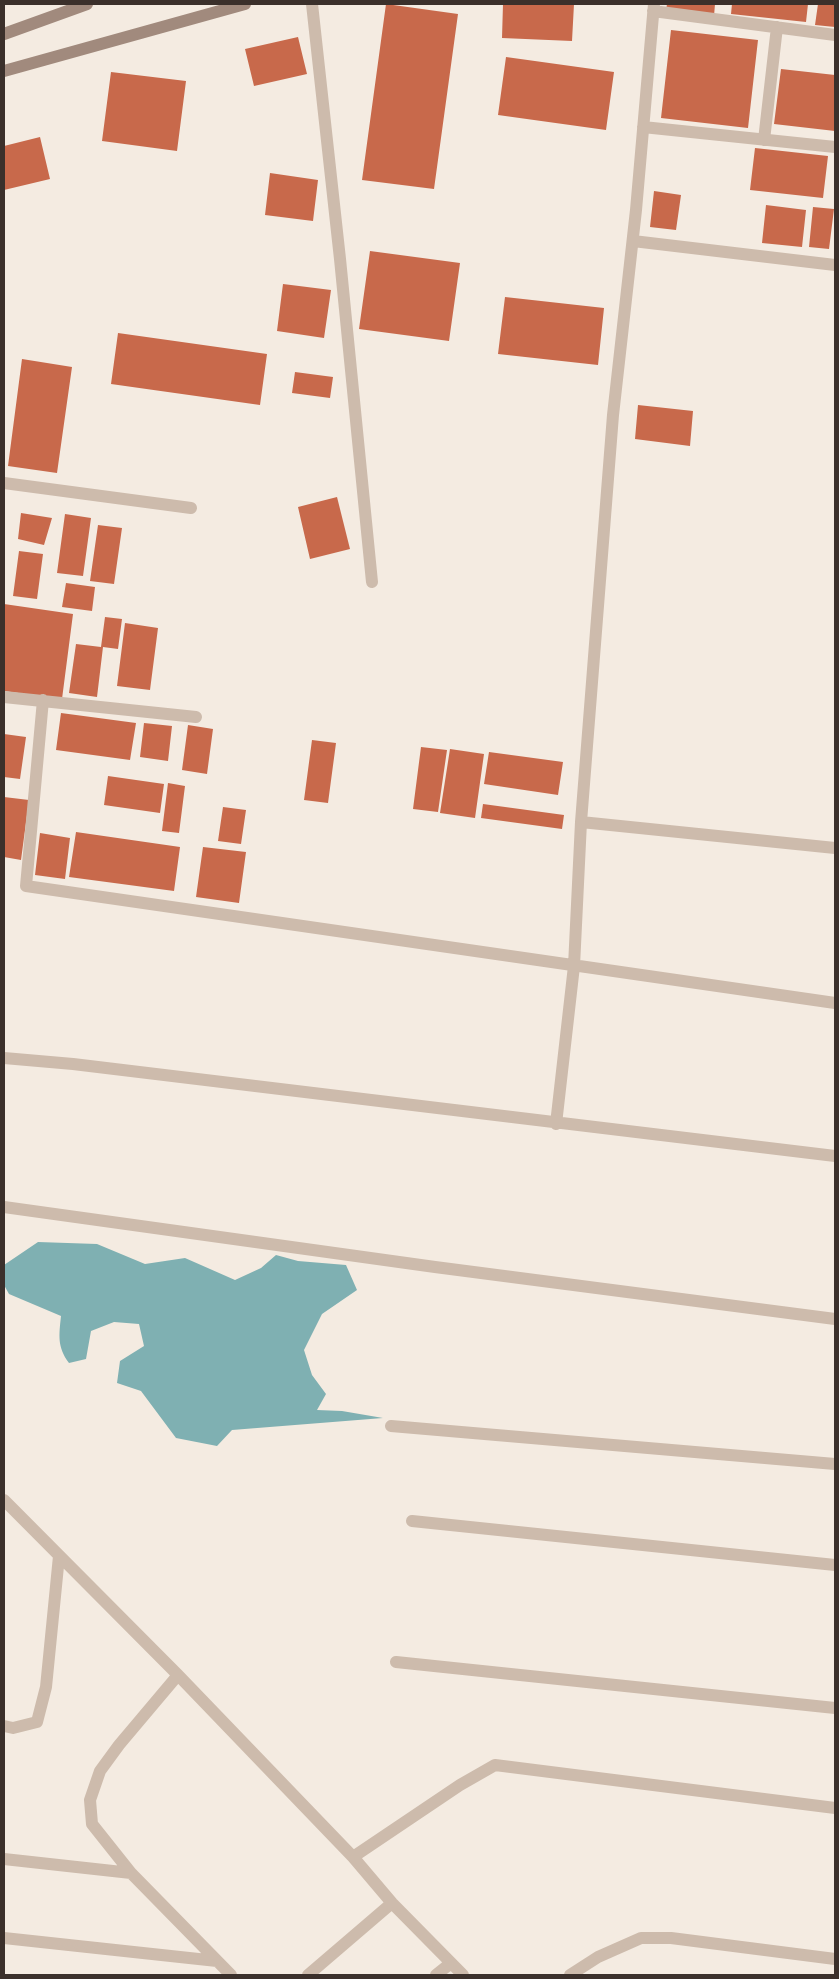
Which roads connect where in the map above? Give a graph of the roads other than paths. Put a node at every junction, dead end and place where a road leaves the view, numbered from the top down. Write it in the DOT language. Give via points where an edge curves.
graph roads {
  1 [pos="87,4"];
  2 [pos="245,4"];
  3 [pos="312,4"];
  4 [pos="653,7"];
  5 [pos="777,27"];
  6 [pos="4,34"];
  7 [pos="835,35"];
  8 [pos="4,71"];
  9 [pos="643,128"];
  10 [pos="764,140"];
  11 [pos="835,147"];
  12 [pos="633,241"];
  13 [pos="835,265"];
  14 [pos="4,483"];
  15 [pos="191,508"];
  16 [pos="372,582"];
  17 [pos="4,697"];
  18 [pos="43,700"];
  19 [pos="196,717"];
  20 [pos="581,822"];
  21 [pos="835,848"];
  22 [pos="574,966"];
  23 [pos="835,1004"];
  24 [pos="4,1058"];
  25 [pos="556,1124"];
  26 [pos="835,1156"];
  27 [pos="4,1207"];
  28 [pos="835,1318"];
  29 [pos="391,1426"];
  30 [pos="835,1464"];
  31 [pos="4,1500"];
  32 [pos="412,1521"];
  33 [pos="59,1556"];
  34 [pos="835,1565"];
  35 [pos="396,1662"];
  36 [pos="178,1675"];
  37 [pos="835,1708"];
  38 [pos="4,1726"];
  39 [pos="835,1808"];
  40 [pos="353,1857"];
  41 [pos="4,1858"];
  42 [pos="131,1873"];
  43 [pos="392,1903"];
  44 [pos="4,1938"];
  45 [pos="835,1959"];
  46 [pos="217,1962"];
  47 [pos="451,1962"];
  48 [pos="231,1975"];
  49 [pos="308,1975"];
  50 [pos="436,1975"];
  51 [pos="463,1975"];
  52 [pos="570,1975"];
  1 -- 6 [label="street"];
  2 -- 8 [label="street"];
  3 -- 16 [label="street"];
  4 -- 5 [label="street"];
  4 -- 9 [label="street"];
  5 -- 7 [label="street"];
  5 -- 10 [label="street"];
  9 -- 10 [label="street"];
  9 -- 12 [label="street"];
  10 -- 11 [label="street"];
  12 -- 13 [label="street"];
  12 -- 20 [label="street" via="612,425"];
  14 -- 15 [label="street"];
  17 -- 18 [label="street"];
  18 -- 19 [label="street"];
  18 -- 22 [label="street" via="26,886"];
  20 -- 21 [label="street"];
  20 -- 22 [label="street"];
  22 -- 23 [label="street"];
  22 -- 25 [label="street"];
  24 -- 25 [label="street"];
  25 -- 26 [label="street"];
  27 -- 28 [label="street" via="434,1267"];
  29 -- 30 [label="street"];
  31 -- 33 [label="street"];
  32 -- 34 [label="street"];
  33 -- 36 [label="street"];
  33 -- 38 [label="street" via="46,1687 37,1722 12,1728"];
  35 -- 37 [label="street"];
  36 -- 40 [label="street"];
  36 -- 42 [label="street" via="119,1745 100,1772 90,1800 92,1824"];
  39 -- 40 [label="street" via="495,1765"];
  40 -- 43 [label="street"];
  41 -- 42 [label="street"];
  42 -- 46 [label="street"];
  43 -- 47 [label="street"];
  43 -- 49 [label="street"];
  44 -- 46 [label="street"];
  45 -- 52 [label="street" via="671,1938 641,1938 598,1956"];
  46 -- 48 [label="street"];
  47 -- 50 [label="street"];
  47 -- 51 [label="street"];
}
